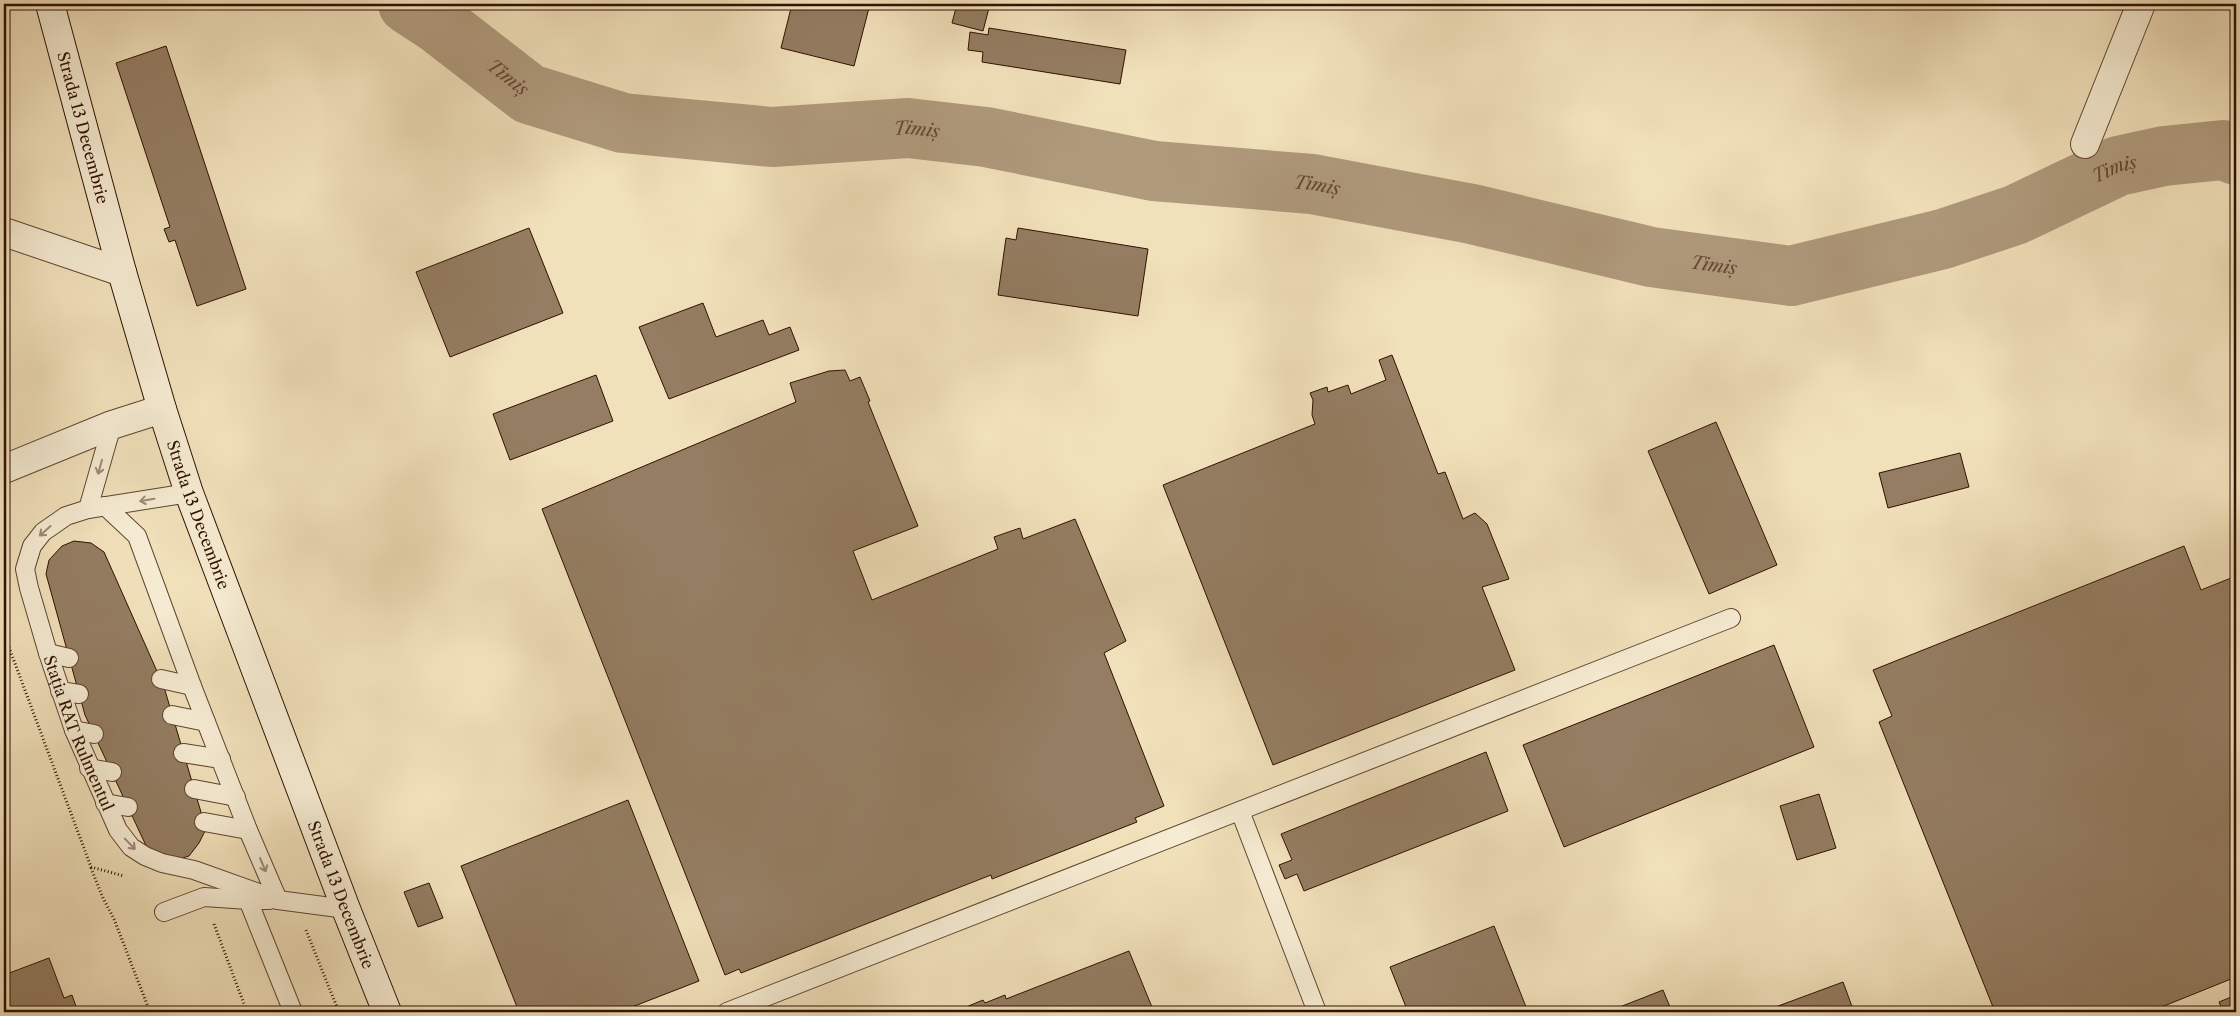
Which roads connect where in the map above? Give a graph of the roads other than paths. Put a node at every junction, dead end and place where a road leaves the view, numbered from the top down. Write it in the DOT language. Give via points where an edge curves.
graph roads {
  1 [pos="50,4"];
  2 [pos="2141,4"];
  3 [pos="2085,144"];
  4 [pos="4,232"];
  5 [pos="122,272"];
  6 [pos="162,409"];
  7 [pos="112,425"];
  8 [pos="4,469"];
  9 [pos="189,493"];
  10 [pos="96,508"];
  11 [pos="1731,618"];
  12 [pos="48,653"];
  13 [pos="69,658"];
  14 [pos="161,679"];
  15 [pos="192,686"];
  16 [pos="60,691"];
  17 [pos="79,694"];
  18 [pos="172,715"];
  19 [pos="206,722"];
  20 [pos="74,730"];
  21 [pos="94,734"];
  22 [pos="183,753"];
  23 [pos="221,760"];
  24 [pos="89,768"];
  25 [pos="112,772"];
  26 [pos="194,789"];
  27 [pos="236,797"];
  28 [pos="105,803"];
  29 [pos="128,807"];
  30 [pos="1240,811"];
  31 [pos="204,822"];
  32 [pos="248,830"];
  33 [pos="248,900"];
  34 [pos="286,901"];
  35 [pos="346,909"];
  36 [pos="164,912"];
  37 [pos="293,1012"];
  38 [pos="387,1012"];
  39 [pos="727,1012"];
  40 [pos="1317,1012"];
  1 -- 5 [label="main road, Strada 13 Decembrie"];
  2 -- 3 [label="main road"];
  4 -- 5 [label="main road"];
  5 -- 6 [label="main road, Strada 13 Decembrie"];
  6 -- 7 [label="main road"];
  6 -- 9 [label="main road, Strada 13 Decembrie"];
  7 -- 8 [label="main road"];
  7 -- 10 [label="lane, one-way"];
  9 -- 10 [label="lane, Stația RAT Rulmentul, one-way"];
  9 -- 35 [label="main road, Strada 13 Decembrie"];
  10 -- 12 [label="lane, Stația RAT Rulmentul, one-way" via="66,516 43,532 32,546 25,569"];
  10 -- 15 [label="lane" via="137,536"];
  11 -- 30 [label="lane"];
  12 -- 13 [label="lane"];
  12 -- 16 [label="lane, Stația RAT Rulmentul"];
  14 -- 15 [label="lane"];
  15 -- 19 [label="lane"];
  16 -- 17 [label="lane"];
  16 -- 20 [label="lane, Stația RAT Rulmentul"];
  18 -- 19 [label="lane"];
  19 -- 23 [label="lane"];
  20 -- 21 [label="lane"];
  20 -- 24 [label="lane, Stația RAT Rulmentul"];
  22 -- 23 [label="lane"];
  23 -- 27 [label="lane"];
  24 -- 25 [label="lane"];
  24 -- 28 [label="lane, Stația RAT Rulmentul"];
  26 -- 27 [label="lane"];
  27 -- 32 [label="lane"];
  28 -- 29 [label="lane"];
  28 -- 34 [label="lane, Stația RAT Rulmentul, one-way" via="118,830 131,847 145,856"];
  30 -- 39 [label="lane"];
  30 -- 40 [label="lane"];
  31 -- 32 [label="lane"];
  32 -- 34 [label="lane, one-way"];
  33 -- 34 [label="lane"];
  33 -- 36 [label="lane" via="204,897"];
  33 -- 37 [label="lane"];
  34 -- 35 [label="lane, Stația RAT Rulmentul"];
  35 -- 38 [label="main road, Strada 13 Decembrie"];
}
